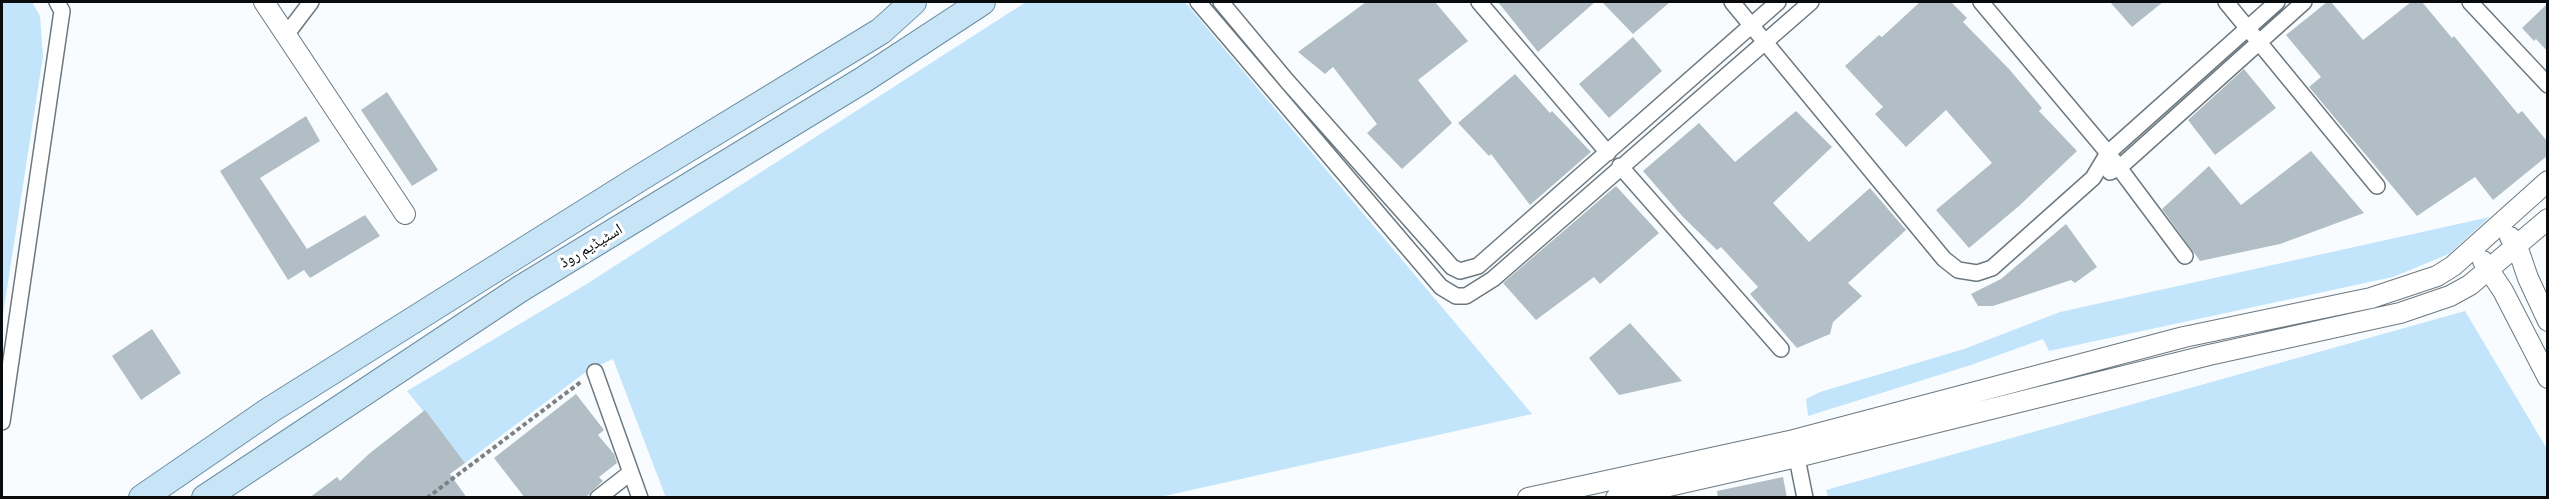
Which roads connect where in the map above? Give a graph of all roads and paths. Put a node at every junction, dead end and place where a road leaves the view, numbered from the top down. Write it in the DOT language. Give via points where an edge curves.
graph roads {
  1 [pos="57,2"];
  2 [pos="264,2"];
  3 [pos="311,2"];
  4 [pos="913,2"];
  5 [pos="982,2"];
  6 [pos="1198,2"];
  7 [pos="1221,2"];
  8 [pos="1479,2"];
  9 [pos="1732,2"];
  10 [pos="1778,2"];
  11 [pos="1811,2"];
  12 [pos="1981,2"];
  13 [pos="2226,2"];
  14 [pos="2277,2"];
  15 [pos="2304,2"];
  16 [pos="2470,2"];
  17 [pos="1751,24"];
  18 [pos="2248,27"];
  19 [pos="286,35"];
  20 [pos="2259,40"];
  21 [pos="1766,41"];
  22 [pos="2547,85"];
  23 [pos="1608,153"];
  24 [pos="2108,153"];
  25 [pos="1620,166"];
  26 [pos="2119,168"];
  27 [pos="2093,178"];
  28 [pos="2547,181"];
  29 [pos="2377,186"];
  30 [pos="405,214"];
  31 [pos="2547,219"];
  32 [pos="2501,225"];
  33 [pos="2517,246"];
  34 [pos="2473,249"];
  35 [pos="2185,256"];
  36 [pos="2490,270"];
  37 [pos="2547,321"];
  38 [pos="1781,349"];
  39 [pos="595,372"];
  40 [pos="2547,378"];
  41 [pos="2,422"];
  42 [pos="1796,448"];
  43 [pos="630,473"];
  44 [pos="208,497"];
  45 [pos="142,498"];
  46 [pos="427,498"];
  47 [pos="598,498"];
  48 [pos="640,498"];
  49 [pos="1528,498"];
  50 [pos="1616,498"];
  51 [pos="1806,498"];
  1 -- 41 [label="street" via="62,11"];
  2 -- 19 [label="street"];
  3 -- 19 [label="street"];
  4 -- 45 [label="main road, اسٹیڈیم روڈ" via="881,31 311,385"];
  5 -- 44 [label="main road, اسٹیڈیم روڈ" via="863,81 520,289"];
  6 -- 25 [label="street" via="1441,287 1456,296 1466,296 1493,279"];
  7 -- 23 [label="street" via="1452,267 1460,271 1478,267"];
  8 -- 23 [label="street"];
  9 -- 17 [label="street"];
  10 -- 17 [label="street"];
  11 -- 21 [label="street"];
  12 -- 24 [label="street"];
  13 -- 18 [label="street"];
  14 -- 18 [label="street"];
  15 -- 20 [label="street"];
  16 -- 22 [label="street"];
  17 -- 21 [label="street"];
  17 -- 23 [label="street"];
  18 -- 20 [label="street"];
  18 -- 24 [label="street"];
  19 -- 30 [label="street"];
  20 -- 26 [label="street"];
  20 -- 29 [label="street"];
  21 -- 25 [label="street"];
  21 -- 27 [label="street" via="1944,259 1958,270 1977,273 1992,268"];
  24 -- 26 [label="street"];
  24 -- 27 [label="street"];
  25 -- 38 [label="street"];
  26 -- 27 [label="street"];
  26 -- 35 [label="street"];
  28 -- 32 [label="street"];
  31 -- 33 [label="street"];
  32 -- 33 [label="street"];
  32 -- 34 [label="street"];
  33 -- 36 [label="street"];
  33 -- 37 [label="street"];
  34 -- 36 [label="street"];
  34 -- 42 [label="street" via="2437,276 2371,298 2184,337"];
  36 -- 40 [label="street"];
  36 -- 42 [label="street" via="2450,296 2400,313"];
  39 -- 43 [label="street"];
  39 -- 46 [label="path"];
  42 -- 49 [label="street"];
  42 -- 50 [label="street"];
  42 -- 51 [label="street"];
  43 -- 47 [label="street"];
  43 -- 48 [label="street"];
}
